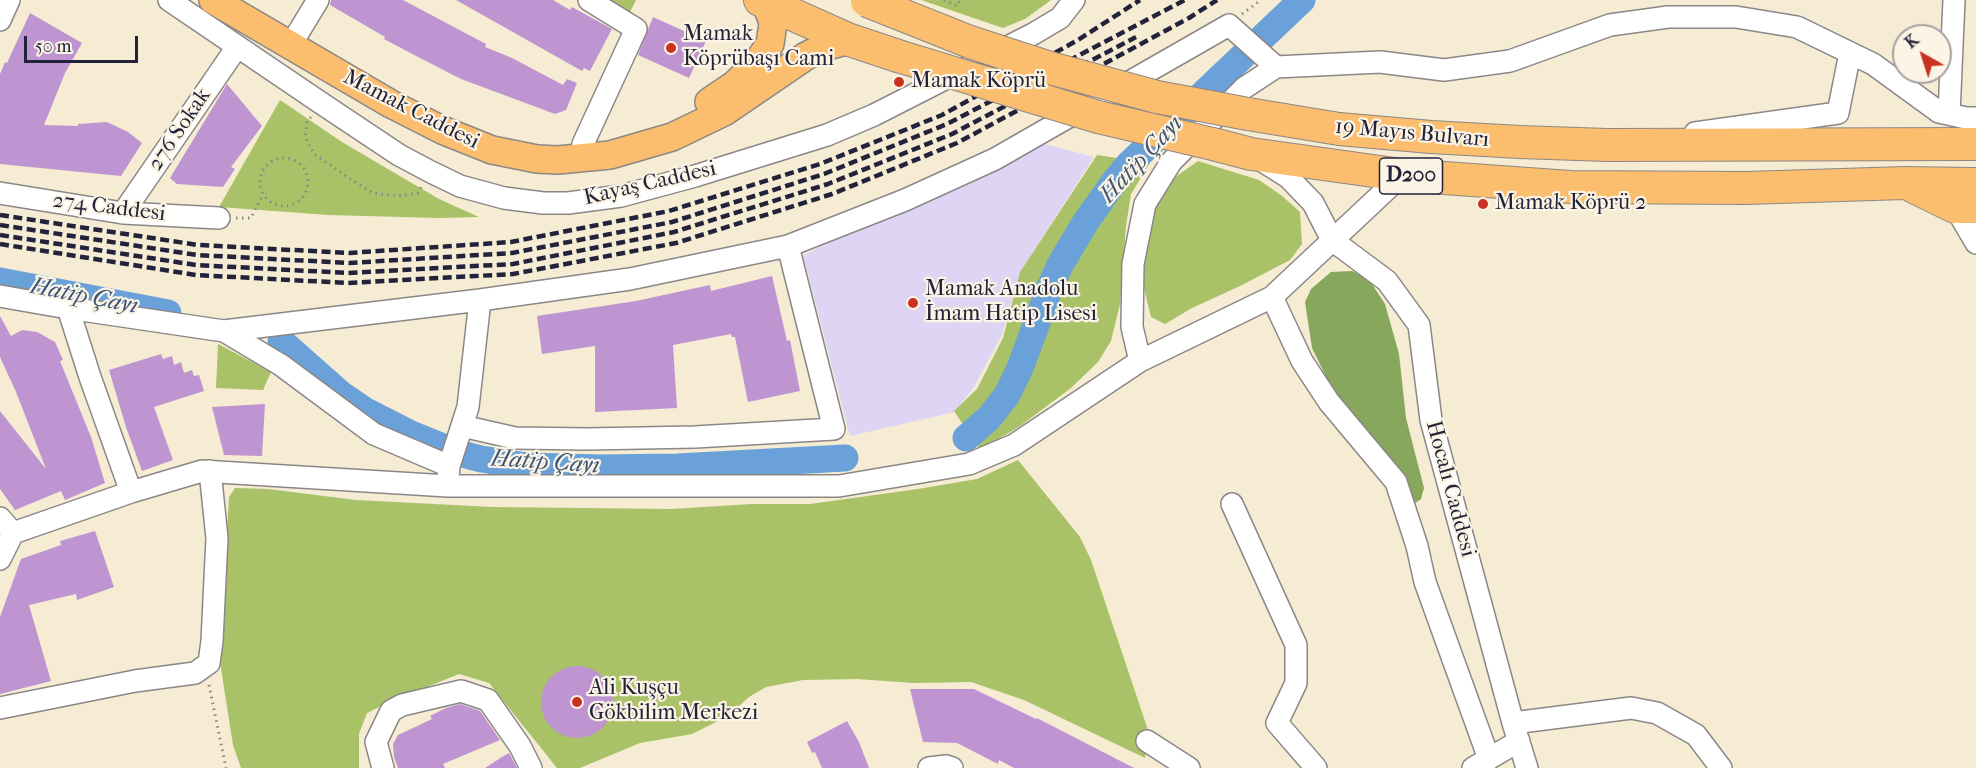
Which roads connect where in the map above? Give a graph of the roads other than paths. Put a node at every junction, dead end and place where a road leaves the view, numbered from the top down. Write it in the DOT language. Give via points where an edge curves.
graph roads {
  1 [pos="9,0"];
  2 [pos="169,0"];
  3 [pos="213,0"];
  4 [pos="241,0"];
  5 [pos="318,0"];
  6 [pos="589,0"];
  7 [pos="866,0"];
  8 [pos="1074,0"];
  9 [pos="1088,0"];
  10 [pos="1954,0"];
  11 [pos="763,1"];
  12 [pos="1060,18"];
  13 [pos="0,20"];
  14 [pos="298,33"];
  15 [pos="850,40"];
  16 [pos="237,47"];
  17 [pos="1261,53"];
  18 [pos="1850,53"];
  19 [pos="1949,114"];
  20 [pos="1976,118"];
  21 [pos="583,144"];
  22 [pos="1976,144"];
  23 [pos="1607,145"];
  24 [pos="1251,154"];
  25 [pos="1402,175"];
  26 [pos="1905,183"];
  27 [pos="1976,184"];
  28 [pos="0,193"];
  29 [pos="1966,207"];
  30 [pos="123,213"];
  31 [pos="219,218"];
  32 [pos="1332,240"];
  33 [pos="1976,243"];
  34 [pos="788,246"];
  35 [pos="0,296"];
  36 [pos="1272,297"];
  37 [pos="480,300"];
  38 [pos="68,308"];
  39 [pos="224,331"];
  40 [pos="1140,361"];
  41 [pos="454,454"];
  42 [pos="210,471"];
  43 [pos="131,492"];
  44 [pos="1232,504"];
  45 [pos="7,526"];
  46 [pos="0,559"];
  47 [pos="0,708"];
  48 [pos="1516,732"];
  49 [pos="1146,741"];
  50 [pos="1481,764"];
  51 [pos="383,768"];
  52 [pos="531,768"];
  53 [pos="929,768"];
  54 [pos="952,768"];
  55 [pos="1189,768"];
  56 [pos="1316,768"];
  57 [pos="1527,768"];
  58 [pos="1721,768"];
  1 -- 13 [label="street"];
  2 -- 16 [label="street, Kayaş Caddesi"];
  3 -- 15 [label="main road, Mamak Caddesi" via="441,130 492,150 548,160 610,155 672,137 724,112 806,56"];
  4 -- 14 [label="main road, Mamak Caddesi"];
  5 -- 14 [label="street"];
  6 -- 21 [label="street" via="636,29"];
  7 -- 23 [label="highway, 19 Mayıs Bulvarı / D200, bridge" via="970,42 1157,97 1339,129"];
  8 -- 12 [label="street, Kayaş Caddesi"];
  9 -- 12 [label="street"];
  10 -- 19 [label="street"];
  11 -- 15 [label="highway, D200"];
  11 -- 21 [label="main road, Mamak Caddesi" via="773,23 770,44 734,85 669,123 610,141"];
  12 -- 16 [label="street, Kayaş Caddesi" via="884,110 826,135 621,196 568,203 504,198 460,186 430,172"];
  14 -- 21 [label="main road, Mamak Caddesi" via="399,93 473,129 541,146"];
  15 -- 24 [label="highway, 19 Mayıs Bulvarı / D200, bridge" via="1098,117"];
  16 -- 30 [label="street, 276 Sokak"];
  17 -- 18 [label="street" via="1444,70 1510,61 1610,26 1668,17 1736,17 1797,27"];
  17 -- 34 [label="street" via="1229,25 994,159 905,200"];
  17 -- 40 [label="street" via="1244,88 1171,162 1145,204 1133,264 1132,327"];
  18 -- 19 [label="street" via="1873,64 1939,112"];
  18 -- 23 [label="street" via="1838,113"];
  19 -- 20 [label="street"];
  22 -- 23 [label="highway, 19 Mayıs Bulvarı / D200"];
  24 -- 25 [label="highway, 19 Mayıs Bulvarı / D200"];
  24 -- 32 [label="street" via="1288,177 1313,203"];
  25 -- 26 [label="highway, 19 Mayıs Bulvarı / D200" via="1580,187 1746,188"];
  25 -- 32 [label="street"];
  26 -- 27 [label="highway, 19 Mayıs Bulvarı / D200"];
  26 -- 29 [label="highway, 19 Mayıs Bulvarı"];
  28 -- 30 [label="street, 274 Caddesi"];
  29 -- 33 [label="street"];
  30 -- 31 [label="street, 274 Caddesi"];
  32 -- 36 [label="street"];
  32 -- 48 [label="street, Hocalı Caddesi" via="1387,281 1419,325 1431,420"];
  34 -- 37 [label="street" via="630,279"];
  34 -- 41 [label="street" via="834,429 695,437 515,438"];
  35 -- 38 [label="street"];
  36 -- 40 [label="street"];
  36 -- 50 [label="street" via="1302,361 1329,402 1396,482"];
  37 -- 39 [label="street"];
  37 -- 41 [label="street" via="468,407"];
  38 -- 39 [label="street"];
  38 -- 43 [label="street"];
  39 -- 41 [label="street" via="281,365 374,434"];
  40 -- 41 [label="street" via="1014,445 969,464 839,486"];
  41 -- 42 [label="street"];
  42 -- 43 [label="street"];
  42 -- 47 [label="street" via="217,538 209,663 195,673"];
  43 -- 45 [label="street"];
  44 -- 56 [label="street" via="1296,645 1296,683 1277,723"];
  45 -- 46 [label="street"];
  48 -- 50 [label="street"];
  48 -- 57 [label="street, Hocalı Caddesi"];
  48 -- 58 [label="street" via="1631,708 1657,713 1696,735"];
  49 -- 55 [label="street"];
  51 -- 52 [label="street" via="376,742 391,711 460,691 488,700"];
  53 -- 54 [label="street"];
}
